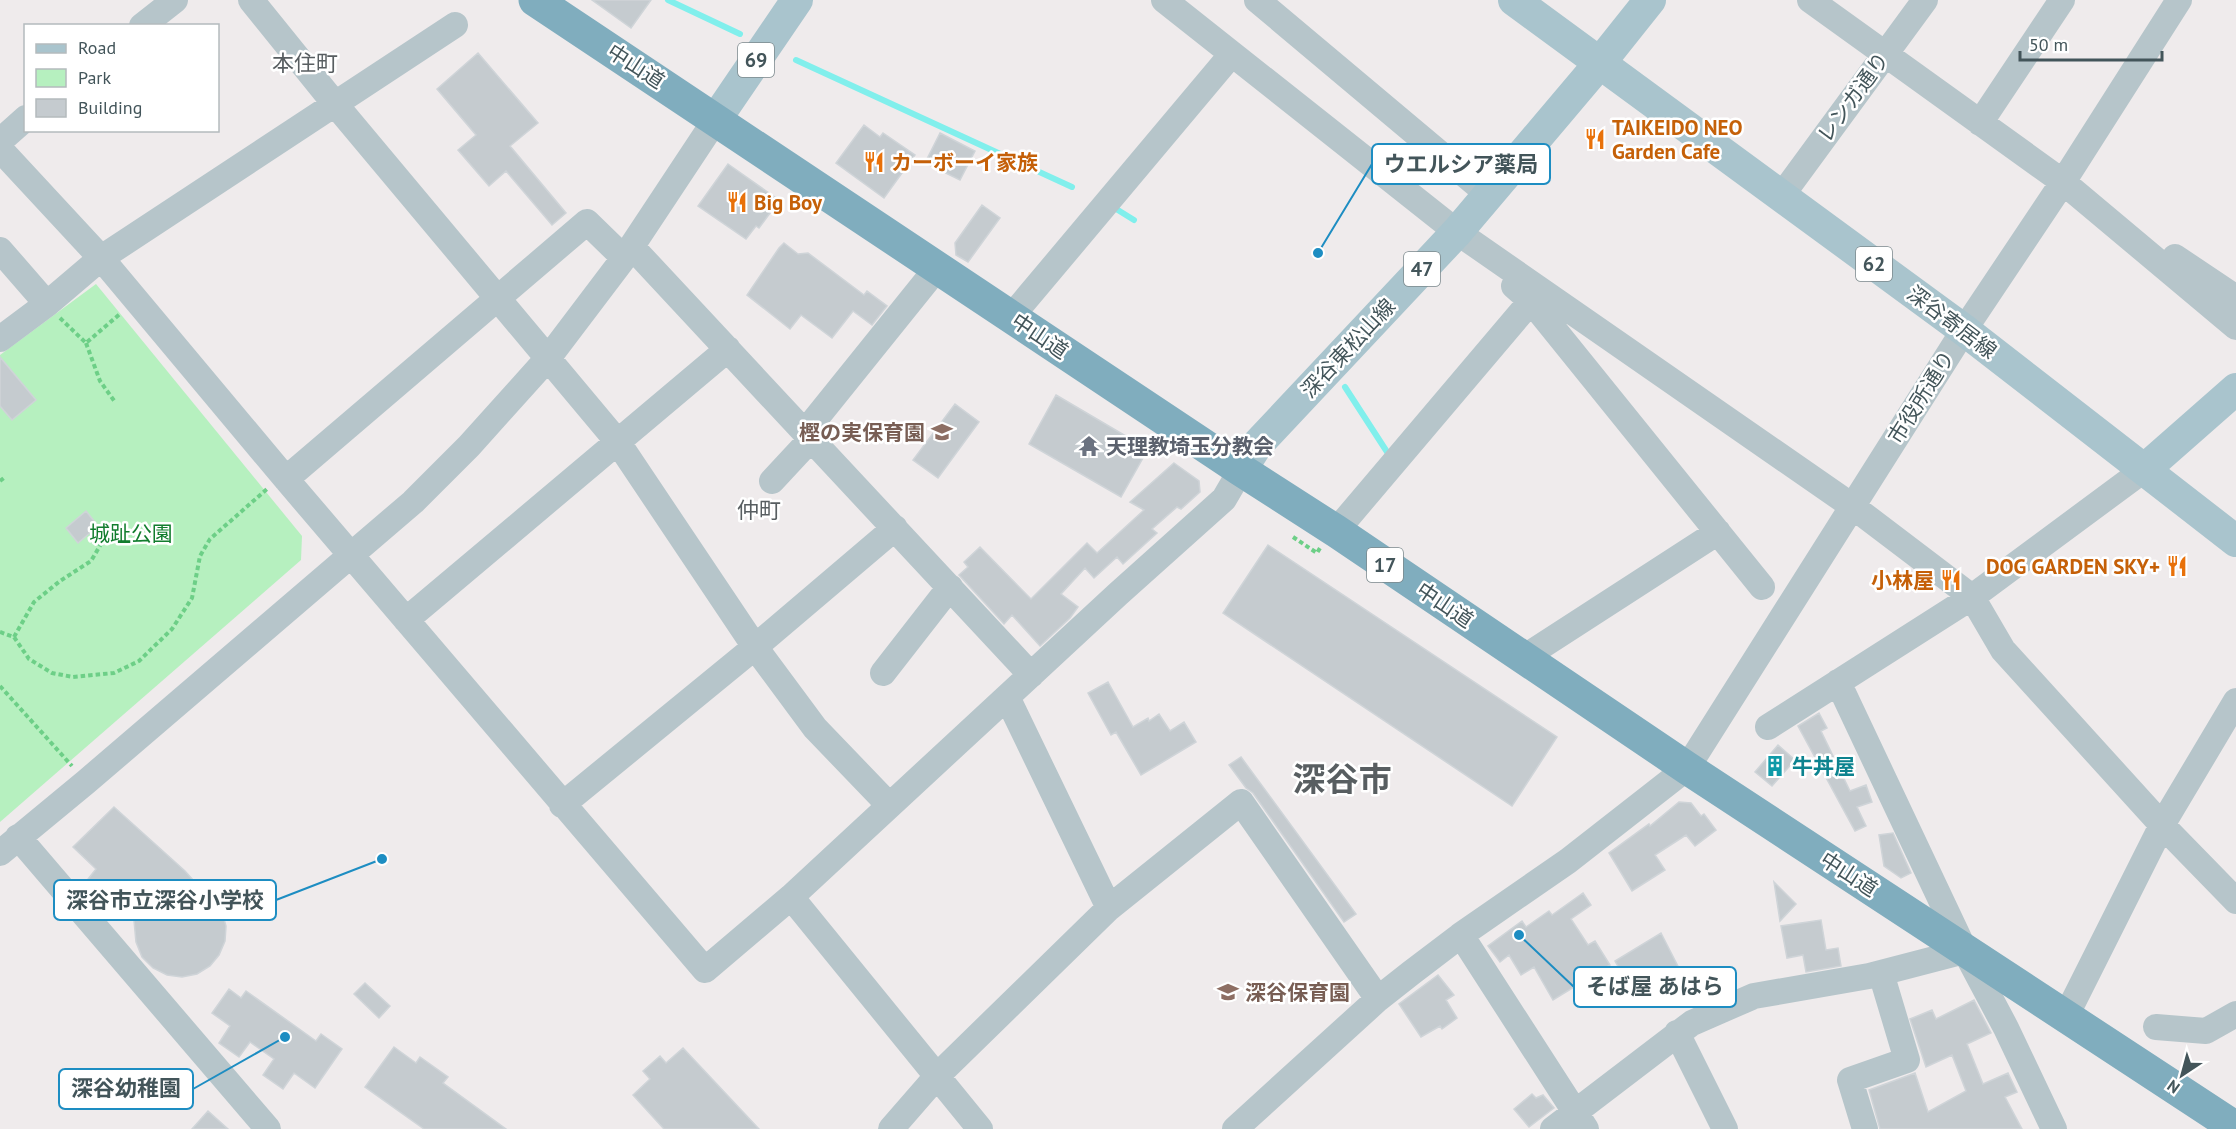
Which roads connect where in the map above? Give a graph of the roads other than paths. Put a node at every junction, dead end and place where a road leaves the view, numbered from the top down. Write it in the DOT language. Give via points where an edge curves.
graph roads {
  1 [pos="175,0"];
  2 [pos="251,0"];
  3 [pos="535,0"];
  4 [pos="797,0"];
  5 [pos="1164,0"];
  6 [pos="1257,0"];
  7 [pos="1514,0"];
  8 [pos="1650,0"];
  9 [pos="1810,0"];
  10 [pos="1925,0"];
  11 [pos="2062,0"];
  12 [pos="2179,0"];
  13 [pos="145,24"];
  14 [pos="455,25"];
  15 [pos="1885,54"];
  16 [pos="1231,55"];
  17 [pos="1599,64"];
  18 [pos="335,104"];
  19 [pos="716,119"];
  20 [pos="24,120"];
  21 [pos="1980,123"];
  22 [pos="0,141"];
  23 [pos="0,149"];
  24 [pos="2063,183"];
  25 [pos="1488,194"];
  26 [pos="1782,195"];
  27 [pos="1457,232"];
  28 [pos="0,250"];
  29 [pos="628,253"];
  30 [pos="101,258"];
  31 [pos="937,268"];
  32 [pos="2236,298"];
  33 [pos="500,299"];
  34 [pos="1531,302"];
  35 [pos="47,304"];
  36 [pos="1011,317"];
  37 [pos="2236,327"];
  38 [pos="1964,330"];
  39 [pos="0,339"];
  40 [pos="728,349"];
  41 [pos="549,357"];
  42 [pos="2236,389"];
  43 [pos="808,435"];
  44 [pos="617,441"];
  45 [pos="2145,469"];
  46 [pos="1241,470"];
  47 [pos="284,477"];
  48 [pos="772,481"];
  49 [pos="1852,506"];
  50 [pos="895,528"];
  51 [pos="1718,532"];
  52 [pos="2236,541"];
  53 [pos="1326,542"];
  54 [pos="351,555"];
  55 [pos="950,587"];
  56 [pos="1762,587"];
  57 [pos="1972,597"];
  58 [pos="406,620"];
  59 [pos="755,647"];
  60 [pos="1523,658"];
  61 [pos="883,672"];
  62 [pos="1031,675"];
  63 [pos="1838,682"];
  64 [pos="1007,697"];
  65 [pos="2236,701"];
  66 [pos="1768,727"];
  67 [pos="1688,768"];
  68 [pos="562,805"];
  69 [pos="890,805"];
  70 [pos="2162,825"];
  71 [pos="9,845"];
  72 [pos="792,897"];
  73 [pos="2236,902"];
  74 [pos="1109,908"];
  75 [pos="1461,935"];
  76 [pos="1965,951"];
  77 [pos="1881,973"];
  78 [pos="1378,999"];
  79 [pos="2236,1014"];
  80 [pos="2066,1016"];
  81 [pos="2156,1027"];
  82 [pos="1677,1033"];
  83 [pos="938,1075"];
  84 [pos="1581,1120"];
  85 [pos="2236,1128"];
  86 [pos="268,1129"];
  87 [pos="891,1129"];
  88 [pos="980,1129"];
  89 [pos="1236,1129"];
  90 [pos="1553,1129"];
  91 [pos="1725,1129"];
  92 [pos="1865,1129"];
  93 [pos="2054,1129"];
  1 -- 13 [label="street"];
  2 -- 18 [label="street"];
  3 -- 19 [label="highway, 中山道 / 17"];
  4 -- 19 [label="main road, 69"];
  5 -- 16 [label="street"];
  6 -- 25 [label="street"];
  7 -- 17 [label="main road"];
  8 -- 17 [label="main road, 深谷東松山線"];
  9 -- 15 [label="street"];
  10 -- 15 [label="street, レンガ通り"];
  11 -- 21 [label="street"];
  12 -- 24 [label="street, 市役所通り"];
  14 -- 18 [label="street"];
  15 -- 21 [label="street"];
  15 -- 26 [label="street, レンガ通り"];
  16 -- 27 [label="street"];
  16 -- 36 [label="street"];
  17 -- 25 [label="main road, 深谷東松山線 / 47"];
  17 -- 26 [label="main road, 深谷寄居線 / 62"];
  18 -- 30 [label="street"];
  18 -- 33 [label="street"];
  19 -- 29 [label="street"];
  19 -- 31 [label="highway, 中山道 / 17"];
  20 -- 22 [label="street"];
  21 -- 24 [label="street"];
  23 -- 30 [label="street"];
  24 -- 32 [label="street"];
  24 -- 37 [label="street"];
  24 -- 38 [label="street, 市役所通り"];
  25 -- 27 [label="main road, 深谷東松山線 / 47"];
  26 -- 38 [label="main road, 深谷寄居線 / 62"];
  27 -- 34 [label="street"];
  27 -- 46 [label="main road, 深谷東松山線 / 47" via="1257,445"];
  27 -- 49 [label="street"];
  28 -- 35 [label="street"];
  29 -- 33 [label="street" via="587,222"];
  29 -- 40 [label="street"];
  29 -- 41 [label="street"];
  30 -- 35 [label="street"];
  30 -- 47 [label="street"];
  31 -- 36 [label="highway, 中山道 / 17"];
  31 -- 43 [label="street"];
  33 -- 41 [label="street"];
  33 -- 47 [label="street"];
  34 -- 51 [label="street"];
  34 -- 53 [label="street"];
  35 -- 39 [label="street"];
  36 -- 46 [label="highway, 中山道 / 17"];
  38 -- 45 [label="main road, 深谷寄居線 / 62"];
  38 -- 49 [label="street, 市役所通り"];
  40 -- 43 [label="street"];
  40 -- 44 [label="street"];
  41 -- 44 [label="street"];
  41 -- 54 [label="street" via="413,502"];
  42 -- 45 [label="main road"];
  43 -- 48 [label="street"];
  43 -- 50 [label="street"];
  44 -- 58 [label="street"];
  44 -- 59 [label="street"];
  45 -- 52 [label="main road, 深谷寄居線"];
  45 -- 57 [label="street"];
  46 -- 53 [label="highway, 中山道 / 17"];
  46 -- 62 [label="street" via="1224,498"];
  47 -- 54 [label="street"];
  49 -- 57 [label="street"];
  49 -- 67 [label="street, 市役所通り"];
  50 -- 55 [label="street"];
  50 -- 59 [label="street"];
  51 -- 56 [label="street"];
  51 -- 60 [label="street"];
  53 -- 60 [label="highway, 中山道 / 17"];
  54 -- 58 [label="street"];
  54 -- 71 [label="street"];
  55 -- 61 [label="street"];
  55 -- 62 [label="street"];
  57 -- 63 [label="street"];
  57 -- 70 [label="street" via="2003,650"];
  58 -- 68 [label="street"];
  59 -- 68 [label="street"];
  59 -- 69 [label="street" via="814,728"];
  60 -- 67 [label="highway, 中山道 / 17"];
  62 -- 64 [label="street"];
  63 -- 66 [label="street"];
  63 -- 76 [label="street"];
  64 -- 69 [label="street"];
  64 -- 74 [label="street"];
  65 -- 70 [label="street"];
  67 -- 75 [label="street" via="1568,861"];
  67 -- 76 [label="highway, 中山道 / 17"];
  68 -- 72 [label="street" via="705,970"];
  69 -- 72 [label="street"];
  70 -- 73 [label="street"];
  70 -- 80 [label="street"];
  71 -- 86 [label="street"];
  72 -- 83 [label="street"];
  74 -- 78 [label="street" via="1241,802"];
  74 -- 83 [label="street"];
  75 -- 78 [label="street"];
  75 -- 84 [label="street"];
  76 -- 77 [label="street"];
  76 -- 80 [label="highway, 中山道 / 17"];
  76 -- 93 [label="street" via="2007,1028"];
  77 -- 82 [label="street" via="1754,996"];
  77 -- 92 [label="street" via="1907,1060 1850,1080"];
  78 -- 89 [label="street"];
  79 -- 81 [label="street" via="2206,1031"];
  80 -- 85 [label="highway, 中山道 / 17"];
  82 -- 84 [label="street"];
  82 -- 91 [label="street"];
  83 -- 87 [label="street"];
  83 -- 88 [label="street"];
  84 -- 90 [label="street"];
}
